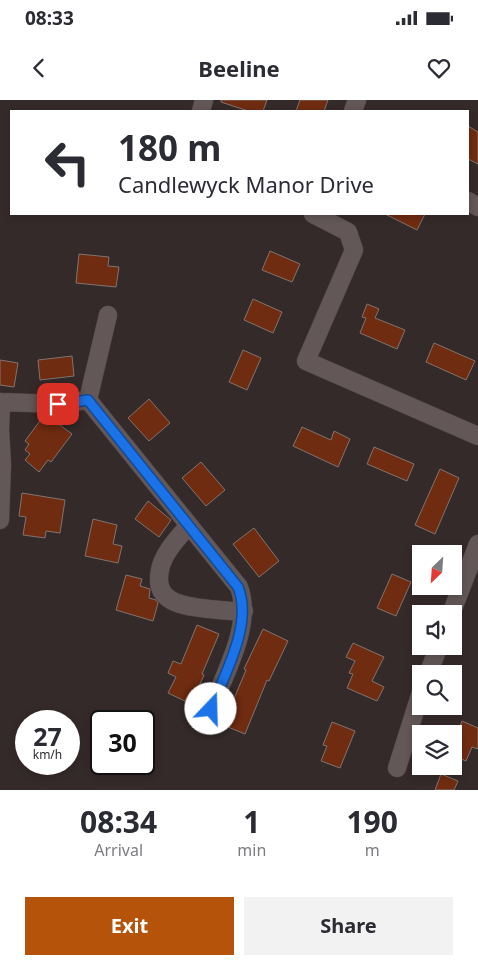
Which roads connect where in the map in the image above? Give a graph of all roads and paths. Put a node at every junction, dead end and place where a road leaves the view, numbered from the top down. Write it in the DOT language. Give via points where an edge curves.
graph roads {
  1 [pos="315,215"];
  2 [pos="108,316"];
  3 [pos="88,400"];
  4 [pos="0,402"];
  5 [pos="478,436"];
  6 [pos="0,520"];
  7 [pos="189,525"];
  8 [pos="478,544"];
  9 [pos="454,605"];
  10 [pos="244,611"];
  11 [pos="211,709"];
  12 [pos="414,715"];
  13 [pos="397,768"];
  1 -- 5 [label="street" via="348,232 354,250 306,361"];
  2 -- 3 [label="street"];
  3 -- 4 [label="street" via="58,404"];
  3 -- 7 [label="street"];
  4 -- 6 [label="street"];
  7 -- 10 [label="street" via="238,587"];
  7 -- 10 [label="street" via="167,553 162,565 161,590 174,603 187,607"];
  8 -- 9 [label="street"];
  10 -- 11 [label="street" via="238,639"];
  12 -- 13 [label="street"];
}
